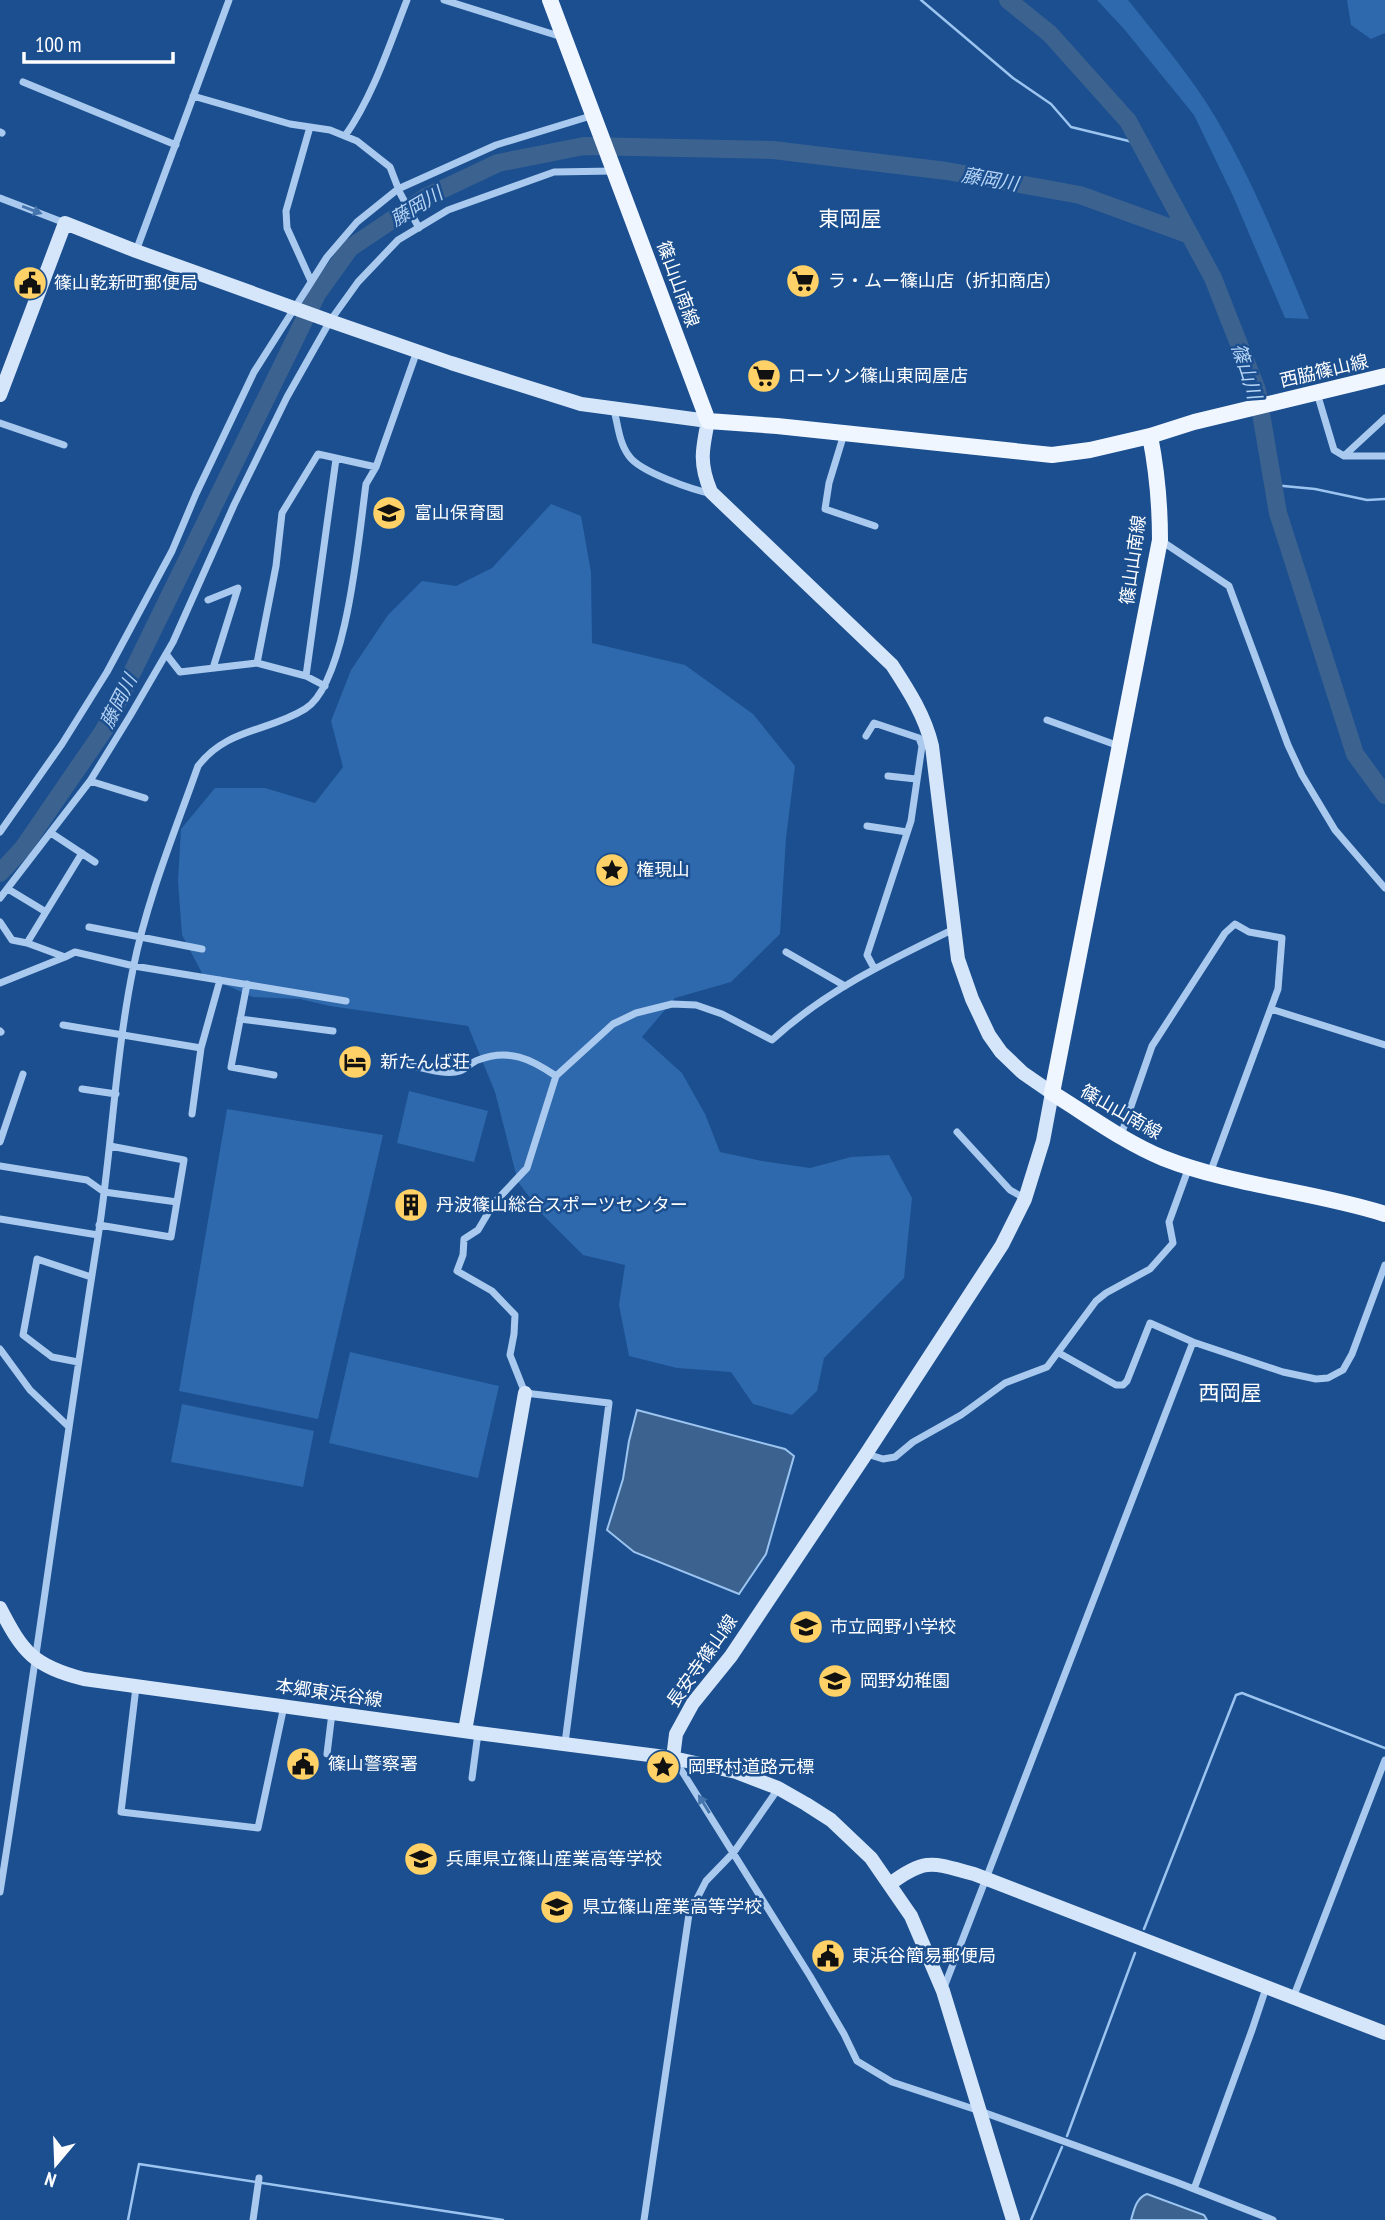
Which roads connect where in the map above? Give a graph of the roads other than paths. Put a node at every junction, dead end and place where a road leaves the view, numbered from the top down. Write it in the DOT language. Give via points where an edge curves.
graph roads {
  1 [pos="229,0"];
  2 [pos="407,0"];
  3 [pos="444,0"];
  4 [pos="550,0"];
  5 [pos="566,39"];
  6 [pos="23,82"];
  7 [pos="193,96"];
  8 [pos="596,120"];
  9 [pos="310,127"];
  10 [pos="345,136"];
  11 [pos="176,145"];
  12 [pos="614,167"];
  13 [pos="399,191"];
  14 [pos="0,198"];
  15 [pos="65,223"];
  16 [pos="418,226"];
  17 [pos="136,251"];
  18 [pos="311,281"];
  19 [pos="295,308"];
  20 [pos="327,320"];
  21 [pos="417,351"];
  22 [pos="1385,376"];
  23 [pos="1315,392"];
  24 [pos="0,395"];
  25 [pos="614,410"];
  26 [pos="1385,418"];
  27 [pos="708,421"];
  28 [pos="0,423"];
  29 [pos="844,434"];
  30 [pos="1150,436"];
  31 [pos="64,445"];
  32 [pos="1344,456"];
  33 [pos="1385,456"];
  34 [pos="336,459"];
  35 [pos="376,467"];
  36 [pos="714,494"];
  37 [pos="875,526"];
  38 [pos="1160,540"];
  39 [pos="208,600"];
  40 [pos="166,654"];
  41 [pos="257,663"];
  42 [pos="213,668"];
  43 [pos="306,676"];
  44 [pos="325,686"];
  45 [pos="1047,720"];
  46 [pos="866,736"];
  47 [pos="927,746"];
  48 [pos="1120,746"];
  49 [pos="888,776"];
  50 [pos="916,779"];
  51 [pos="90,781"];
  52 [pos="145,798"];
  53 [pos="867,825"];
  54 [pos="0,832"];
  55 [pos="907,832"];
  56 [pos="51,833"];
  57 [pos="82,853"];
  58 [pos="95,862"];
  59 [pos="1385,888"];
  60 [pos="8,889"];
  61 [pos="0,898"];
  62 [pos="46,912"];
  63 [pos="0,922"];
  64 [pos="89,927"];
  65 [pos="954,929"];
  66 [pos="142,937"];
  67 [pos="27,943"];
  68 [pos="202,949"];
  69 [pos="786,952"];
  70 [pos="65,957"];
  71 [pos="134,966"];
  72 [pos="874,968"];
  73 [pos="220,980"];
  74 [pos="0,983"];
  75 [pos="247,985"];
  76 [pos="845,986"];
  77 [pos="346,1001"];
  78 [pos="1270,1009"];
  79 [pos="240,1019"];
  80 [pos="62,1025"];
  81 [pos="333,1031"];
  82 [pos="122,1035"];
  83 [pos="1385,1045"];
  84 [pos="201,1048"];
  85 [pos="405,1064"];
  86 [pos="23,1074"];
  87 [pos="274,1075"];
  88 [pos="556,1076"];
  89 [pos="82,1089"];
  90 [pos="1052,1093"];
  91 [pos="116,1094"];
  92 [pos="192,1114"];
  93 [pos="957,1132"];
  94 [pos="1121,1135"];
  95 [pos="0,1142"];
  96 [pos="110,1146"];
  97 [pos="0,1166"];
  98 [pos="1189,1167"];
  99 [pos="1210,1173"];
  100 [pos="104,1192"];
  101 [pos="1025,1199"];
  102 [pos="177,1202"];
  103 [pos="1385,1214"];
  104 [pos="0,1219"];
  105 [pos="99,1226"];
  106 [pos="98,1235"];
  107 [pos="1385,1265"];
  108 [pos="91,1277"];
  109 [pos="1193,1342"];
  110 [pos="0,1349"];
  111 [pos="1059,1353"];
  112 [pos="78,1362"];
  113 [pos="526,1393"];
  114 [pos="68,1426"];
  115 [pos="866,1454"];
  116 [pos="0,1608"];
  117 [pos="4,1624"];
  118 [pos="35,1661"];
  119 [pos="136,1687"];
  120 [pos="284,1706"];
  121 [pos="332,1713"];
  122 [pos="471,1732"];
  123 [pos="565,1743"];
  124 [pos="327,1754"];
  125 [pos="673,1758"];
  126 [pos="1385,1760"];
  127 [pos="472,1778"];
  128 [pos="778,1788"];
  129 [pos="734,1852"];
  130 [pos="986,1878"];
  131 [pos="890,1884"];
  132 [pos="0,1892"];
  133 [pos="1266,1988"];
  134 [pos="943,1991"];
  135 [pos="1292,1998"];
  136 [pos="1385,2034"];
  137 [pos="980,2111"];
  138 [pos="259,2178"];
  139 [pos="1194,2189"];
  140 [pos="253,2220"];
  141 [pos="644,2220"];
  142 [pos="1013,2220"];
  143 [pos="1273,2220"];
  1 -- 7 [label="street"];
  2 -- 10 [label="street" via="381,67"];
  3 -- 5 [label="street"];
  4 -- 5 [label="main road, 篠山山南線"];
  5 -- 8 [label="main road, 篠山山南線"];
  6 -- 11 [label="street"];
  7 -- 9 [label="street"];
  7 -- 11 [label="street"];
  8 -- 12 [label="main road, 篠山山南線"];
  8 -- 13 [label="street" via="496,145"];
  9 -- 10 [label="street"];
  9 -- 18 [label="street" via="286,211 287,228"];
  10 -- 13 [label="street" via="390,167"];
  11 -- 17 [label="street"];
  12 -- 16 [label="street" via="554,172 448,209"];
  12 -- 27 [label="main road, 篠山山南線"];
  13 -- 16 [label="street"];
  13 -- 18 [label="street" via="357,222"];
  14 -- 15 [label="street, one-way"];
  15 -- 17 [label="street"];
  15 -- 24 [label="street"];
  16 -- 20 [label="street" via="377,260"];
  17 -- 19 [label="street"];
  18 -- 19 [label="street"];
  19 -- 20 [label="street"];
  19 -- 54 [label="street" via="254,372 173,551 107,672"];
  20 -- 21 [label="street"];
  20 -- 40 [label="street"];
  21 -- 25 [label="street" via="581,404"];
  21 -- 35 [label="street"];
  22 -- 23 [label="main road, 西脇篠山線"];
  23 -- 30 [label="main road, 西脇篠山線"];
  23 -- 32 [label="street" via="1334,450"];
  25 -- 27 [label="street"];
  25 -- 36 [label="street" via="621,444 630,459 691,489"];
  26 -- 32 [label="street"];
  27 -- 29 [label="main road"];
  27 -- 36 [label="street" via="701,454 704,475"];
  28 -- 31 [label="street"];
  29 -- 30 [label="main road" via="1052,455"];
  29 -- 37 [label="street" via="825,509"];
  30 -- 38 [label="main road, 篠山山南線"];
  32 -- 33 [label="street"];
  34 -- 35 [label="street"];
  34 -- 41 [label="street" via="318,454 282,513"];
  34 -- 43 [label="street"];
  35 -- 44 [label="street" via="366,485 346,621"];
  36 -- 47 [label="street" via="892,665 929,731"];
  38 -- 48 [label="main road, 篠山山南線"];
  38 -- 59 [label="street" via="1228,586 1302,775 1335,830"];
  39 -- 42 [label="street" via="238,588"];
  40 -- 42 [label="street" via="180,672"];
  40 -- 51 [label="street"];
  41 -- 42 [label="street"];
  41 -- 43 [label="street"];
  43 -- 44 [label="street"];
  44 -- 66 [label="street" via="307,708 237,735 209,752 198,766"];
  45 -- 48 [label="street"];
  46 -- 47 [label="street" via="874,723 919,738"];
  47 -- 50 [label="street"];
  47 -- 65 [label="street"];
  48 -- 90 [label="main road, 篠山山南線"];
  49 -- 50 [label="street"];
  50 -- 55 [label="street"];
  51 -- 52 [label="street"];
  51 -- 56 [label="street"];
  53 -- 55 [label="street"];
  55 -- 72 [label="street" via="867,955"];
  56 -- 57 [label="street"];
  56 -- 60 [label="street"];
  57 -- 58 [label="street"];
  57 -- 62 [label="street"];
  60 -- 61 [label="street"];
  60 -- 62 [label="street"];
  62 -- 67 [label="street"];
  63 -- 67 [label="street" via="12,940"];
  64 -- 66 [label="street"];
  65 -- 72 [label="street"];
  65 -- 90 [label="street" via="961,969 989,1035 1016,1066"];
  66 -- 68 [label="street"];
  66 -- 71 [label="street"];
  67 -- 70 [label="street"];
  69 -- 76 [label="street"];
  70 -- 71 [label="street" via="75,952"];
  70 -- 74 [label="street"];
  71 -- 73 [label="street"];
  71 -- 82 [label="street"];
  72 -- 76 [label="street"];
  73 -- 75 [label="street"];
  73 -- 84 [label="street"];
  75 -- 77 [label="street"];
  75 -- 79 [label="street"];
  76 -- 88 [label="street" via="772,1040 696,1005 672,1004 636,1013 613,1024"];
  78 -- 83 [label="street"];
  78 -- 94 [label="street" via="1278,989 1282,937 1249,932 1235,924 1152,1046"];
  78 -- 99 [label="street"];
  79 -- 81 [label="street"];
  79 -- 87 [label="street" via="231,1067"];
  80 -- 82 [label="street"];
  82 -- 84 [label="street"];
  82 -- 91 [label="street"];
  84 -- 92 [label="street"];
  85 -- 88 [label="street" via="458,1072 478,1060 511,1053"];
  86 -- 95 [label="street"];
  88 -- 113 [label="street" via="527,1168 494,1203 478,1230 464,1239 457,1271 492,1292 515,1315 510,1355"];
  89 -- 91 [label="street"];
  90 -- 94 [label="main road, 篠山山南線"];
  90 -- 101 [label="street, 長安寺篠山線"];
  91 -- 96 [label="street"];
  93 -- 101 [label="street" via="1010,1190"];
  94 -- 98 [label="main road, 篠山山南線"];
  96 -- 100 [label="street"];
  96 -- 102 [label="street" via="184,1160"];
  97 -- 100 [label="street" via="87,1180"];
  98 -- 99 [label="main road, 篠山山南線"];
  98 -- 111 [label="street" via="1169,1222 1173,1243 1150,1269 1096,1301"];
  99 -- 103 [label="main road, 篠山山南線"];
  100 -- 102 [label="street"];
  100 -- 105 [label="street"];
  101 -- 115 [label="street, 長安寺篠山線" via="1002,1245"];
  102 -- 105 [label="street" via="171,1237"];
  104 -- 106 [label="street"];
  105 -- 106 [label="street"];
  106 -- 108 [label="street"];
  107 -- 109 [label="street" via="1352,1354 1343,1370 1328,1378 1283,1372"];
  108 -- 112 [label="street"];
  108 -- 112 [label="street" via="37,1259 23,1335 52,1357"];
  109 -- 111 [label="street" via="1150,1323 1123,1385"];
  109 -- 130 [label="street"];
  110 -- 114 [label="street" via="30,1390"];
  111 -- 115 [label="street" via="1047,1367 1004,1383 895,1457"];
  112 -- 114 [label="street"];
  113 -- 122 [label="street"];
  113 -- 123 [label="street" via="610,1403"];
  114 -- 118 [label="street"];
  115 -- 125 [label="street, 長安寺篠山線" via="730,1656 693,1703 676,1734"];
  116 -- 117 [label="street"];
  117 -- 118 [label="street"];
  118 -- 119 [label="street, 本郷東浜谷線" via="65,1674"];
  118 -- 132 [label="street"];
  119 -- 120 [label="street, 本郷東浜谷線"];
  119 -- 120 [label="street" via="121,1812 258,1828"];
  120 -- 121 [label="street, 本郷東浜谷線"];
  121 -- 122 [label="street, 本郷東浜谷線"];
  121 -- 124 [label="street"];
  122 -- 123 [label="street, 本郷東浜谷線"];
  122 -- 127 [label="street"];
  123 -- 125 [label="street, 本郷東浜谷線"];
  125 -- 128 [label="street" via="736,1772"];
  129 -- 125 [label="street, one-way"];
  126 -- 135 [label="street"];
  128 -- 129 [label="street"];
  128 -- 131 [label="street" via="831,1820 871,1858"];
  129 -- 137 [label="street" via="858,2061 892,2082"];
  129 -- 141 [label="street" via="706,1881 689,1914"];
  130 -- 131 [label="street" via="925,1864"];
  130 -- 133 [label="street"];
  130 -- 134 [label="street"];
  131 -- 134 [label="street" via="911,1916"];
  133 -- 135 [label="street"];
  133 -- 139 [label="street"];
  134 -- 137 [label="street"];
  135 -- 136 [label="street"];
  137 -- 139 [label="street"];
  137 -- 142 [label="street"];
  138 -- 140 [label="street"];
  139 -- 143 [label="street"];
}
